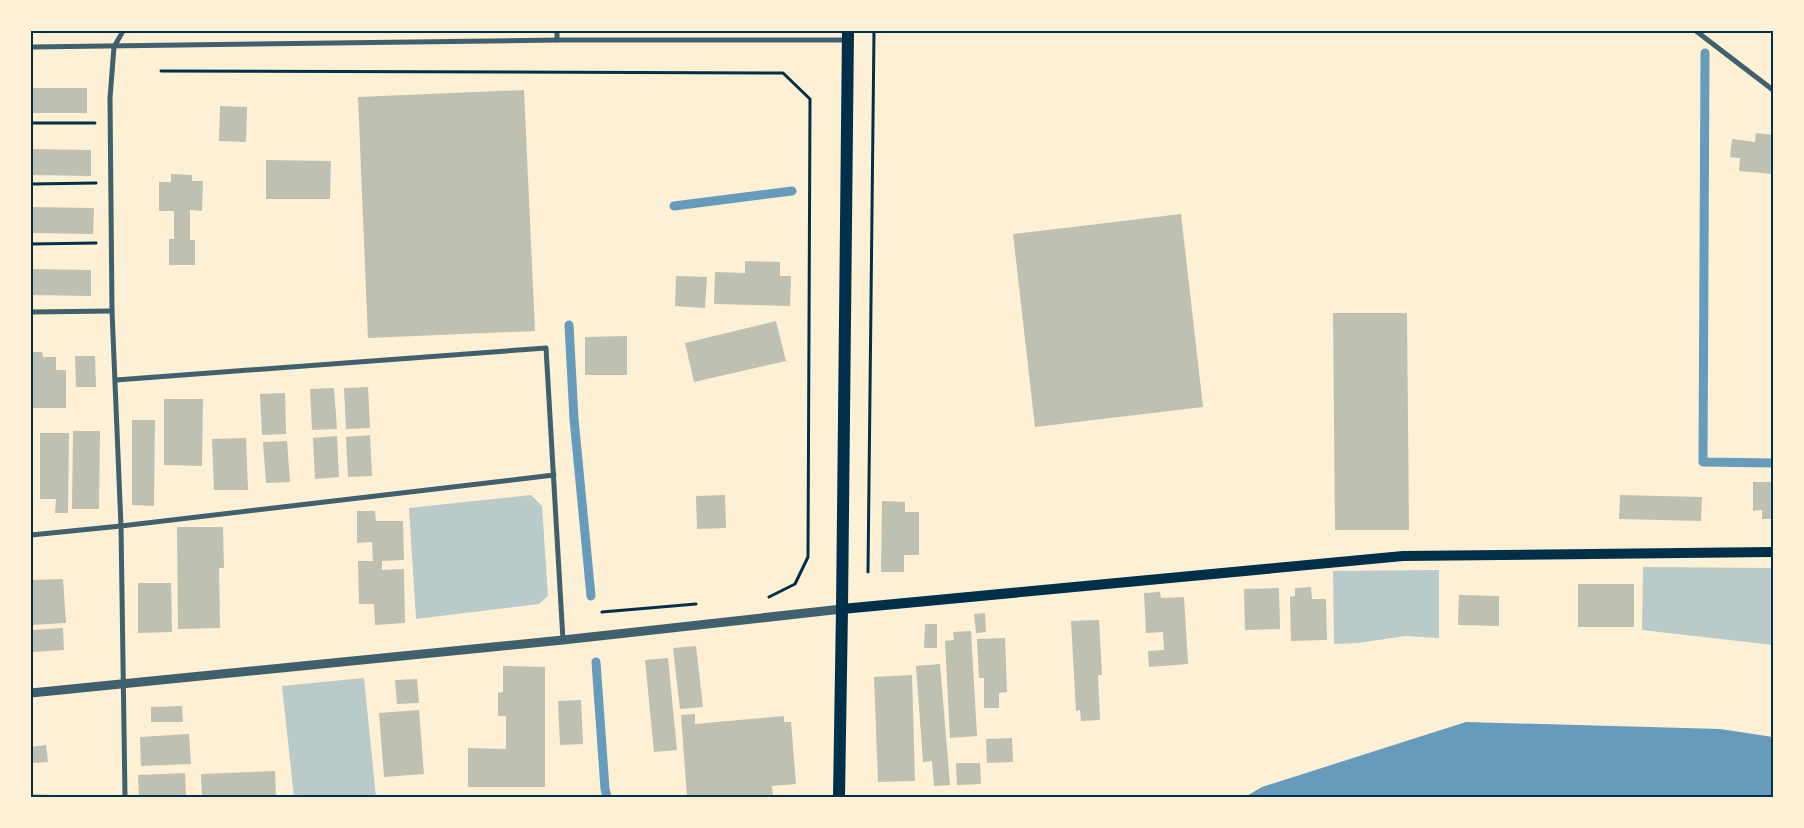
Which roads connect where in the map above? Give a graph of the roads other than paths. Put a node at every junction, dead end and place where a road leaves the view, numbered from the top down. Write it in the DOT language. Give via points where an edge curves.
graph roads {
  1 [pos="123,31"];
  2 [pos="557,31"];
  3 [pos="1696,31"];
  4 [pos="848,36"];
  5 [pos="557,40"];
  6 [pos="31,47"];
  7 [pos="114,47"];
  8 [pos="1773,90"];
  9 [pos="112,311"];
  10 [pos="31,312"];
  11 [pos="116,380"];
  12 [pos="554,474"];
  13 [pos="121,526"];
  14 [pos="31,534"];
  15 [pos="1773,552"];
  16 [pos="842,609"];
  17 [pos="562,640"];
  18 [pos="122,684"];
  19 [pos="31,693"];
  20 [pos="125,797"];
  21 [pos="839,797"];
  1 -- 7 [label="street"];
  2 -- 5 [label="street"];
  3 -- 8 [label="street"];
  4 -- 5 [label="street"];
  4 -- 16 [label="main road"];
  5 -- 7 [label="street"];
  6 -- 7 [label="street"];
  7 -- 9 [label="street" via="110,98"];
  9 -- 10 [label="street"];
  9 -- 11 [label="street"];
  11 -- 12 [label="street" via="546,348"];
  11 -- 13 [label="street"];
  12 -- 13 [label="street"];
  12 -- 17 [label="street"];
  13 -- 14 [label="street"];
  13 -- 18 [label="street"];
  15 -- 16 [label="main road" via="1403,556"];
  16 -- 17 [label="street"];
  16 -- 21 [label="main road"];
  17 -- 18 [label="street"];
  18 -- 19 [label="street"];
  18 -- 20 [label="street"];
}
